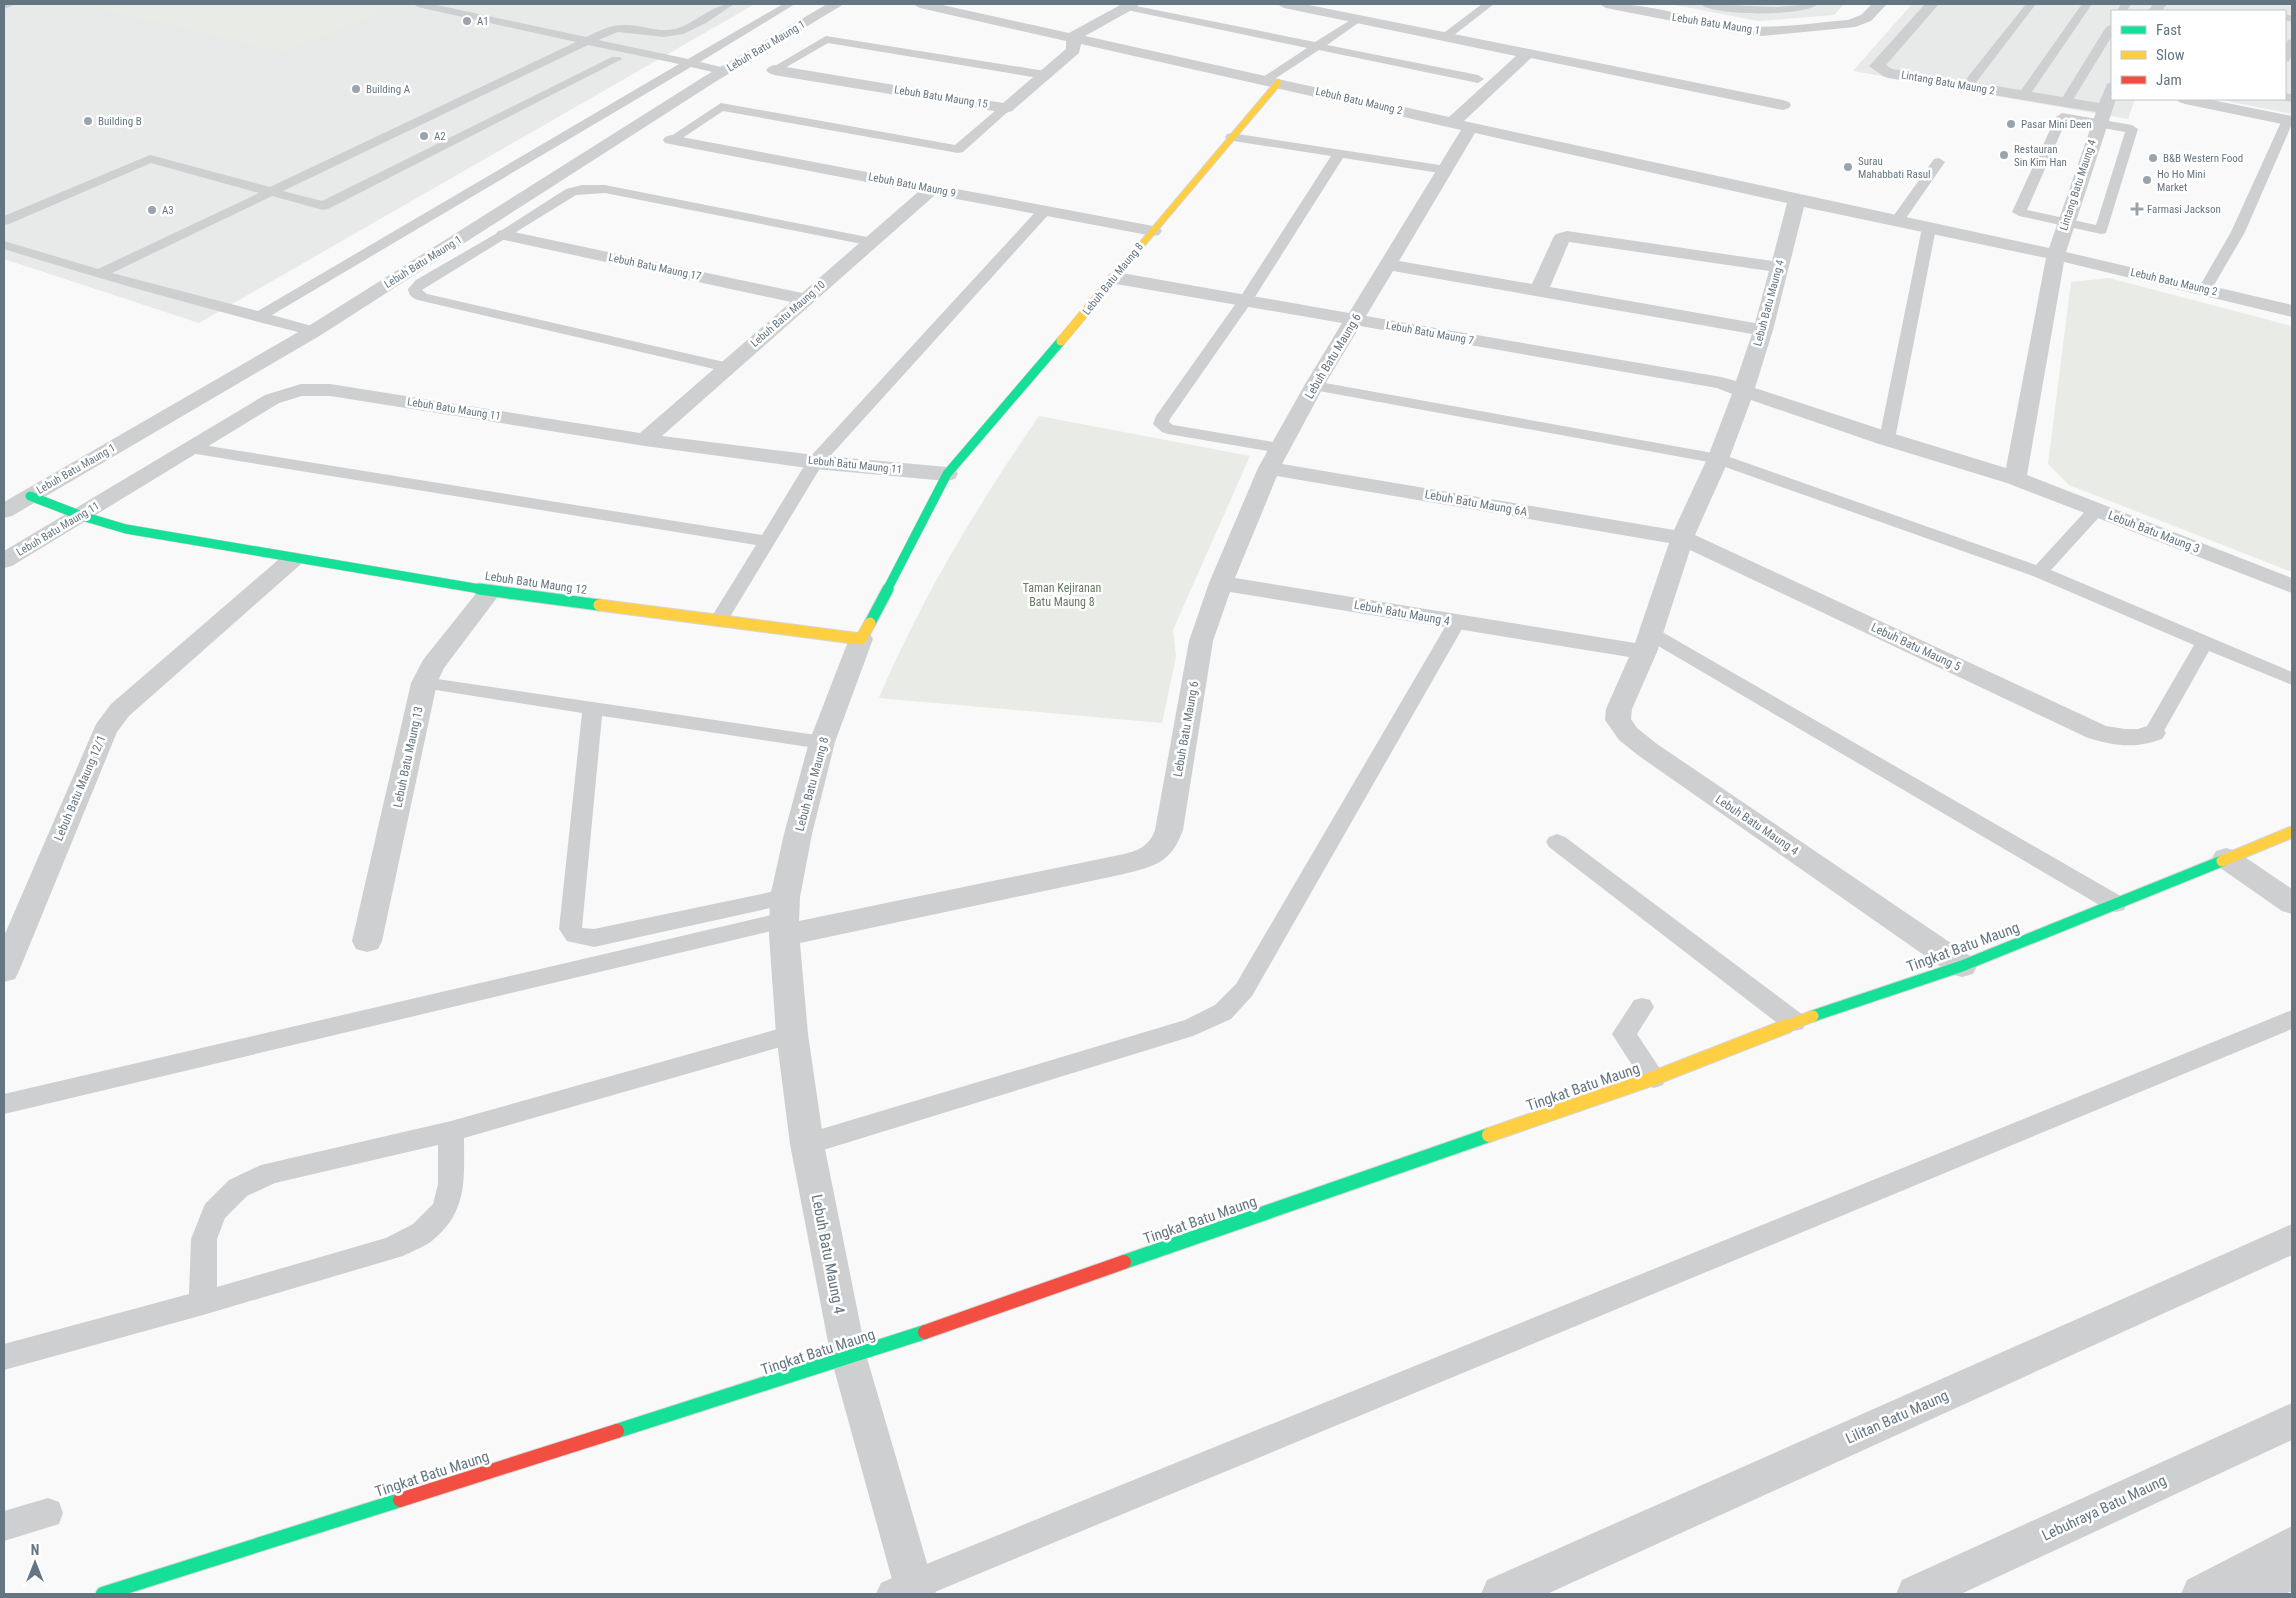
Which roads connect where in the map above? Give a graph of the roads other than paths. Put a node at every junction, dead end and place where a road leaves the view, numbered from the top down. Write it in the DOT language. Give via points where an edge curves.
graph roads {
  1 [pos="11,4"];
  2 [pos="418,4"];
  3 [pos="728,4"];
  4 [pos="790,4"];
  5 [pos="838,4"];
  6 [pos="920,4"];
  7 [pos="1284,4"];
  8 [pos="1489,4"];
  9 [pos="1606,4"];
  10 [pos="1706,4"];
  11 [pos="1813,4"];
  12 [pos="1880,4"];
  13 [pos="1932,4"];
  14 [pos="2031,4"];
  15 [pos="2087,4"];
  16 [pos="1129,5"];
  17 [pos="4,6"];
  18 [pos="1378,9"];
  19 [pos="1360,19"];
  20 [pos="2111,29"];
  21 [pos="1073,37"];
  22 [pos="1445,37"];
  23 [pos="586,42"];
  24 [pos="2292,42"];
  25 [pos="1317,46"];
  26 [pos="571,49"];
  27 [pos="1528,53"];
  28 [pos="2286,57"];
  29 [pos="616,59"];
  30 [pos="688,64"];
  31 [pos="774,70"];
  32 [pos="675,71"];
  33 [pos="718,75"];
  34 [pos="1045,75"];
  35 [pos="1478,79"];
  36 [pos="1272,82"];
  37 [pos="1967,86"];
  38 [pos="2111,90"];
  39 [pos="474,95"];
  40 [pos="2023,96"];
  41 [pos="2189,100"];
  42 [pos="2066,103"];
  43 [pos="1783,106"];
  44 [pos="516,108"];
  45 [pos="1006,108"];
  46 [pos="2101,116"];
  47 [pos="1453,122"];
  48 [pos="2290,123"];
  49 [pos="1471,126"];
  50 [pos="1231,137"];
  51 [pos="670,140"];
  52 [pos="1339,154"];
  53 [pos="1939,162"];
  54 [pos="1446,170"];
  55 [pos="932,189"];
  56 [pos="270,192"];
  57 [pos="1797,200"];
  58 [pos="1045,210"];
  59 [pos="4,221"];
  60 [pos="1897,221"];
  61 [pos="2066,222"];
  62 [pos="1929,228"];
  63 [pos="1153,231"];
  64 [pos="504,234"];
  65 [pos="872,242"];
  66 [pos="4,245"];
  67 [pos="2056,255"];
  68 [pos="1388,265"];
  69 [pos="1778,267"];
  70 [pos="99,274"];
  71 [pos="1116,278"];
  72 [pos="2205,289"];
  73 [pos="1539,291"];
  74 [pos="805,299"];
  75 [pos="1246,300"];
  76 [pos="2292,311"];
  77 [pos="259,317"];
  78 [pos="1354,319"];
  79 [pos="1763,330"];
  80 [pos="314,331"];
  81 [pos="727,367"];
  82 [pos="1314,386"];
  83 [pos="1744,390"];
  84 [pos="1888,439"];
  85 [pos="645,440"];
  86 [pos="190,448"];
  87 [pos="1274,458"];
  88 [pos="1718,459"];
  89 [pos="815,462"];
  90 [pos="947,474"];
  91 [pos="2015,478"];
  92 [pos="30,496"];
  93 [pos="2096,510"];
  94 [pos="4,511"];
  95 [pos="82,516"];
  96 [pos="1682,538"];
  97 [pos="767,541"];
  98 [pos="293,559"];
  99 [pos="4,561"];
  100 [pos="2039,572"];
  101 [pos="1221,583"];
  102 [pos="2292,586"];
  103 [pos="490,591"];
  104 [pos="718,621"];
  105 [pos="1457,622"];
  106 [pos="861,639"];
  107 [pos="2205,642"];
  108 [pos="1647,643"];
  109 [pos="2292,679"];
  110 [pos="424,683"];
  111 [pos="592,710"];
  112 [pos="2152,733"];
  113 [pos="822,742"];
  114 [pos="2292,832"];
  115 [pos="1558,842"];
  116 [pos="2226,858"];
  117 [pos="2292,903"];
  118 [pos="2116,904"];
  119 [pos="784,917"];
  120 [pos="367,941"];
  121 [pos="1962,966"];
  122 [pos="4,971"];
  123 [pos="1642,1007"];
  124 [pos="2292,1019"];
  125 [pos="1794,1022"];
  126 [pos="792,1034"];
  127 [pos="1654,1078"];
  128 [pos="4,1104"];
  129 [pos="451,1131"];
  130 [pos="807,1144"];
  131 [pos="2292,1239"];
  132 [pos="203,1303"];
  133 [pos="4,1357"];
  134 [pos="849,1358"];
  135 [pos="2292,1421"];
  136 [pos="48,1513"];
  137 [pos="4,1526"];
  138 [pos="2292,1546"];
  139 [pos="2292,1574"];
  140 [pos="907,1592"];
  141 [pos="103,1594"];
  142 [pos="1501,1594"];
  143 [pos="1916,1594"];
  144 [pos="2202,1594"];
  145 [pos="2252,1594"];
  1 -- 17 [label="lane"];
  2 -- 23 [label="lane"];
  3 -- 23 [label="lane" via="681,31 658,32 622,26"];
  4 -- 30 [label="lane"];
  5 -- 33 [label="street, Lebuh Batu Maung 1"];
  6 -- 21 [label="street, Lebuh Batu Maung 2"];
  7 -- 19 [label="street"];
  8 -- 22 [label="lane"];
  9 -- 12 [label="street, Lebuh Batu Maung 1" via="1762,32 1850,24 1866,18"];
  10 -- 11 [label="lane" via="1748,11"];
  13 -- 37 [label="street, Lintang Batu Maung 2" via="1877,66 1888,73"];
  14 -- 37 [label="lane"];
  15 -- 40 [label="lane"];
  16 -- 21 [label="street"];
  16 -- 25 [label="lane"];
  18 -- 19 [label="street"];
  19 -- 22 [label="street"];
  19 -- 25 [label="lane"];
  20 -- 42 [label="lane"];
  21 -- 34 [label="street, Lebuh Batu Maung 15" via="1074,50"];
  21 -- 36 [label="street, Lebuh Batu Maung 2"];
  22 -- 27 [label="street"];
  23 -- 26 [label="lane"];
  23 -- 30 [label="lane"];
  24 -- 28 [label="lane"];
  25 -- 35 [label="lane"];
  25 -- 36 [label="lane"];
  26 -- 29 [label="lane"];
  26 -- 39 [label="lane"];
  27 -- 43 [label="street"];
  27 -- 47 [label="street"];
  29 -- 32 [label="lane"];
  29 -- 44 [label="lane"];
  30 -- 32 [label="lane"];
  30 -- 33 [label="lane"];
  31 -- 34 [label="lane" via="826,39"];
  31 -- 45 [label="street, Lebuh Batu Maung 15"];
  32 -- 33 [label="lane"];
  32 -- 77 [label="lane"];
  33 -- 80 [label="street, Lebuh Batu Maung 1"];
  34 -- 45 [label="street, Lebuh Batu Maung 15"];
  36 -- 47 [label="street, Lebuh Batu Maung 2"];
  36 -- 50 [label="street, Lebuh Batu Maung 8"];
  37 -- 40 [label="street, Lintang Batu Maung 2"];
  38 -- 46 [label="street, Lintang Batu Maung 4"];
  39 -- 44 [label="lane"];
  39 -- 56 [label="lane"];
  40 -- 42 [label="street, Lintang Batu Maung 2"];
  41 -- 48 [label="street"];
  42 -- 46 [label="street, Lintang Batu Maung 2"];
  44 -- 56 [label="lane" via="324,206"];
  45 -- 51 [label="lane" via="958,149 721,107"];
  46 -- 61 [label="street, Lintang Batu Maung 4"];
  46 -- 61 [label="lane" via="2132,129 2101,230"];
  46 -- 61 [label="lane" via="2062,117 2019,212"];
  47 -- 49 [label="street, Lebuh Batu Maung 2"];
  48 -- 72 [label="lane" via="2238,232"];
  49 -- 54 [label="street, Lebuh Batu Maung 6"];
  49 -- 57 [label="street, Lebuh Batu Maung 2"];
  50 -- 52 [label="lane"];
  50 -- 63 [label="street, Lebuh Batu Maung 8"];
  51 -- 55 [label="street, Lebuh Batu Maung 9"];
  52 -- 54 [label="lane"];
  52 -- 75 [label="lane"];
  53 -- 60 [label="lane"];
  54 -- 68 [label="street, Lebuh Batu Maung 6"];
  55 -- 58 [label="street, Lebuh Batu Maung 9"];
  55 -- 65 [label="street, Lebuh Batu Maung 10"];
  56 -- 59 [label="lane" via="150,159"];
  56 -- 70 [label="lane"];
  57 -- 60 [label="street"];
  57 -- 69 [label="street, Lebuh Batu Maung 4"];
  58 -- 63 [label="street, Lebuh Batu Maung 9"];
  58 -- 89 [label="lane"];
  60 -- 62 [label="street"];
  61 -- 67 [label="street, Lintang Batu Maung 4"];
  62 -- 67 [label="street"];
  62 -- 84 [label="lane"];
  63 -- 71 [label="street, Lebuh Batu Maung 8"];
  64 -- 65 [label="lane" via="571,192 594,188"];
  64 -- 74 [label="street, Lebuh Batu Maung 17"];
  64 -- 81 [label="lane" via="421,283 415,289 416,294"];
  65 -- 74 [label="street, Lebuh Batu Maung 10"];
  66 -- 70 [label="lane"];
  67 -- 72 [label="street, Lebuh Batu Maung 2"];
  67 -- 91 [label="street"];
  68 -- 73 [label="street"];
  68 -- 78 [label="street, Lebuh Batu Maung 6"];
  69 -- 73 [label="street" via="1567,236 1562,238"];
  69 -- 79 [label="street, Lebuh Batu Maung 4"];
  70 -- 77 [label="lane"];
  71 -- 75 [label="street, Lebuh Batu Maung 7"];
  71 -- 90 [label="street, Lebuh Batu Maung 8"];
  72 -- 76 [label="street, Lebuh Batu Maung 2"];
  73 -- 79 [label="street"];
  74 -- 81 [label="street, Lebuh Batu Maung 10"];
  75 -- 78 [label="street, Lebuh Batu Maung 7"];
  75 -- 87 [label="lane" via="1161,424 1168,429"];
  77 -- 80 [label="lane"];
  78 -- 82 [label="street, Lebuh Batu Maung 6"];
  78 -- 83 [label="street, Lebuh Batu Maung 7"];
  79 -- 83 [label="street, Lebuh Batu Maung 4"];
  80 -- 92 [label="street, Lebuh Batu Maung 1"];
  81 -- 85 [label="street, Lebuh Batu Maung 10"];
  82 -- 87 [label="street, Lebuh Batu Maung 6"];
  82 -- 88 [label="lane"];
  83 -- 84 [label="street, Lebuh Batu Maung 3"];
  83 -- 88 [label="street, Lebuh Batu Maung 4"];
  84 -- 91 [label="street, Lebuh Batu Maung 3"];
  85 -- 86 [label="street, Lebuh Batu Maung 11" via="316,389 300,390 272,399"];
  85 -- 89 [label="street, Lebuh Batu Maung 11"];
  86 -- 95 [label="street, Lebuh Batu Maung 11"];
  86 -- 97 [label="lane"];
  87 -- 96 [label="street, Lebuh Batu Maung 6A"];
  87 -- 101 [label="street, Lebuh Batu Maung 6"];
  88 -- 96 [label="street, Lebuh Batu Maung 4"];
  88 -- 100 [label="lane"];
  89 -- 90 [label="street, Lebuh Batu Maung 11"];
  89 -- 97 [label="lane"];
  90 -- 106 [label="street"];
  91 -- 93 [label="street, Lebuh Batu Maung 3"];
  92 -- 94 [label="street, Lebuh Batu Maung 1"];
  92 -- 95 [label="street, Lebuh Batu Maung 12"];
  93 -- 100 [label="lane"];
  93 -- 102 [label="street, Lebuh Batu Maung 3"];
  95 -- 98 [label="street, Lebuh Batu Maung 12" via="126,529"];
  95 -- 99 [label="street, Lebuh Batu Maung 11"];
  96 -- 108 [label="street, Lebuh Batu Maung 4"];
  96 -- 112 [label="street, Lebuh Batu Maung 5" via="2097,732 2139,739"];
  97 -- 104 [label="lane"];
  98 -- 103 [label="street, Lebuh Batu Maung 12"];
  98 -- 122 [label="street, Lebuh Batu Maung 12/1" via="120,710 105,730"];
  100 -- 107 [label="lane"];
  101 -- 105 [label="street, Lebuh Batu Maung 4"];
  101 -- 119 [label="street, Lebuh Batu Maung 6" via="1201,641 1169,830 1164,845 1151,856 1124,864"];
  103 -- 104 [label="street, Lebuh Batu Maung 12"];
  103 -- 110 [label="street, Lebuh Batu Maung 13" via="432,666"];
  104 -- 106 [label="street, Lebuh Batu Maung 12"];
  105 -- 108 [label="street, Lebuh Batu Maung 4"];
  105 -- 130 [label="lane" via="1244,990 1223,1012 1193,1027"];
  106 -- 113 [label="street, Lebuh Batu Maung 8"];
  107 -- 109 [label="lane"];
  107 -- 112 [label="lane"];
  108 -- 118 [label="lane"];
  108 -- 121 [label="street, Lebuh Batu Maung 4" via="1619,709 1618,720 1628,734"];
  110 -- 111 [label="lane"];
  110 -- 120 [label="street, Lebuh Batu Maung 13"];
  111 -- 113 [label="lane"];
  111 -- 119 [label="lane" via="570,929 576,935 594,938"];
  113 -- 119 [label="street, Lebuh Batu Maung 8" via="798,834"];
  114 -- 116 [label="street, Tingkat Batu Maung"];
  115 -- 125 [label="lane"];
  116 -- 117 [label="street"];
  116 -- 118 [label="street, Tingkat Batu Maung"];
  118 -- 121 [label="street, Tingkat Batu Maung"];
  119 -- 126 [label="street, Lebuh Batu Maung 4"];
  119 -- 128 [label="lane"];
  121 -- 125 [label="street, Tingkat Batu Maung"];
  123 -- 127 [label="lane" via="1624,1034"];
  124 -- 140 [label="lane"];
  125 -- 127 [label="street, Tingkat Batu Maung"];
  126 -- 129 [label="lane"];
  126 -- 130 [label="street, Lebuh Batu Maung 4"];
  127 -- 134 [label="street, Tingkat Batu Maung"];
  129 -- 132 [label="lane" via="451,1184 445,1209 423,1232 393,1248"];
  129 -- 132 [label="lane" via="270,1173 238,1188 214,1212 204,1239"];
  130 -- 134 [label="street, Lebuh Batu Maung 4"];
  131 -- 142 [label="street, Lilitan Batu Maung"];
  132 -- 133 [label="lane"];
  134 -- 140 [label="street, Lebuh Batu Maung 4"];
  134 -- 141 [label="street, Tingkat Batu Maung"];
  135 -- 143 [label="street, Lebuhraya Batu Maung"];
  136 -- 137 [label="lane"];
  138 -- 144 [label="street"];
  139 -- 145 [label="lane"];
}
